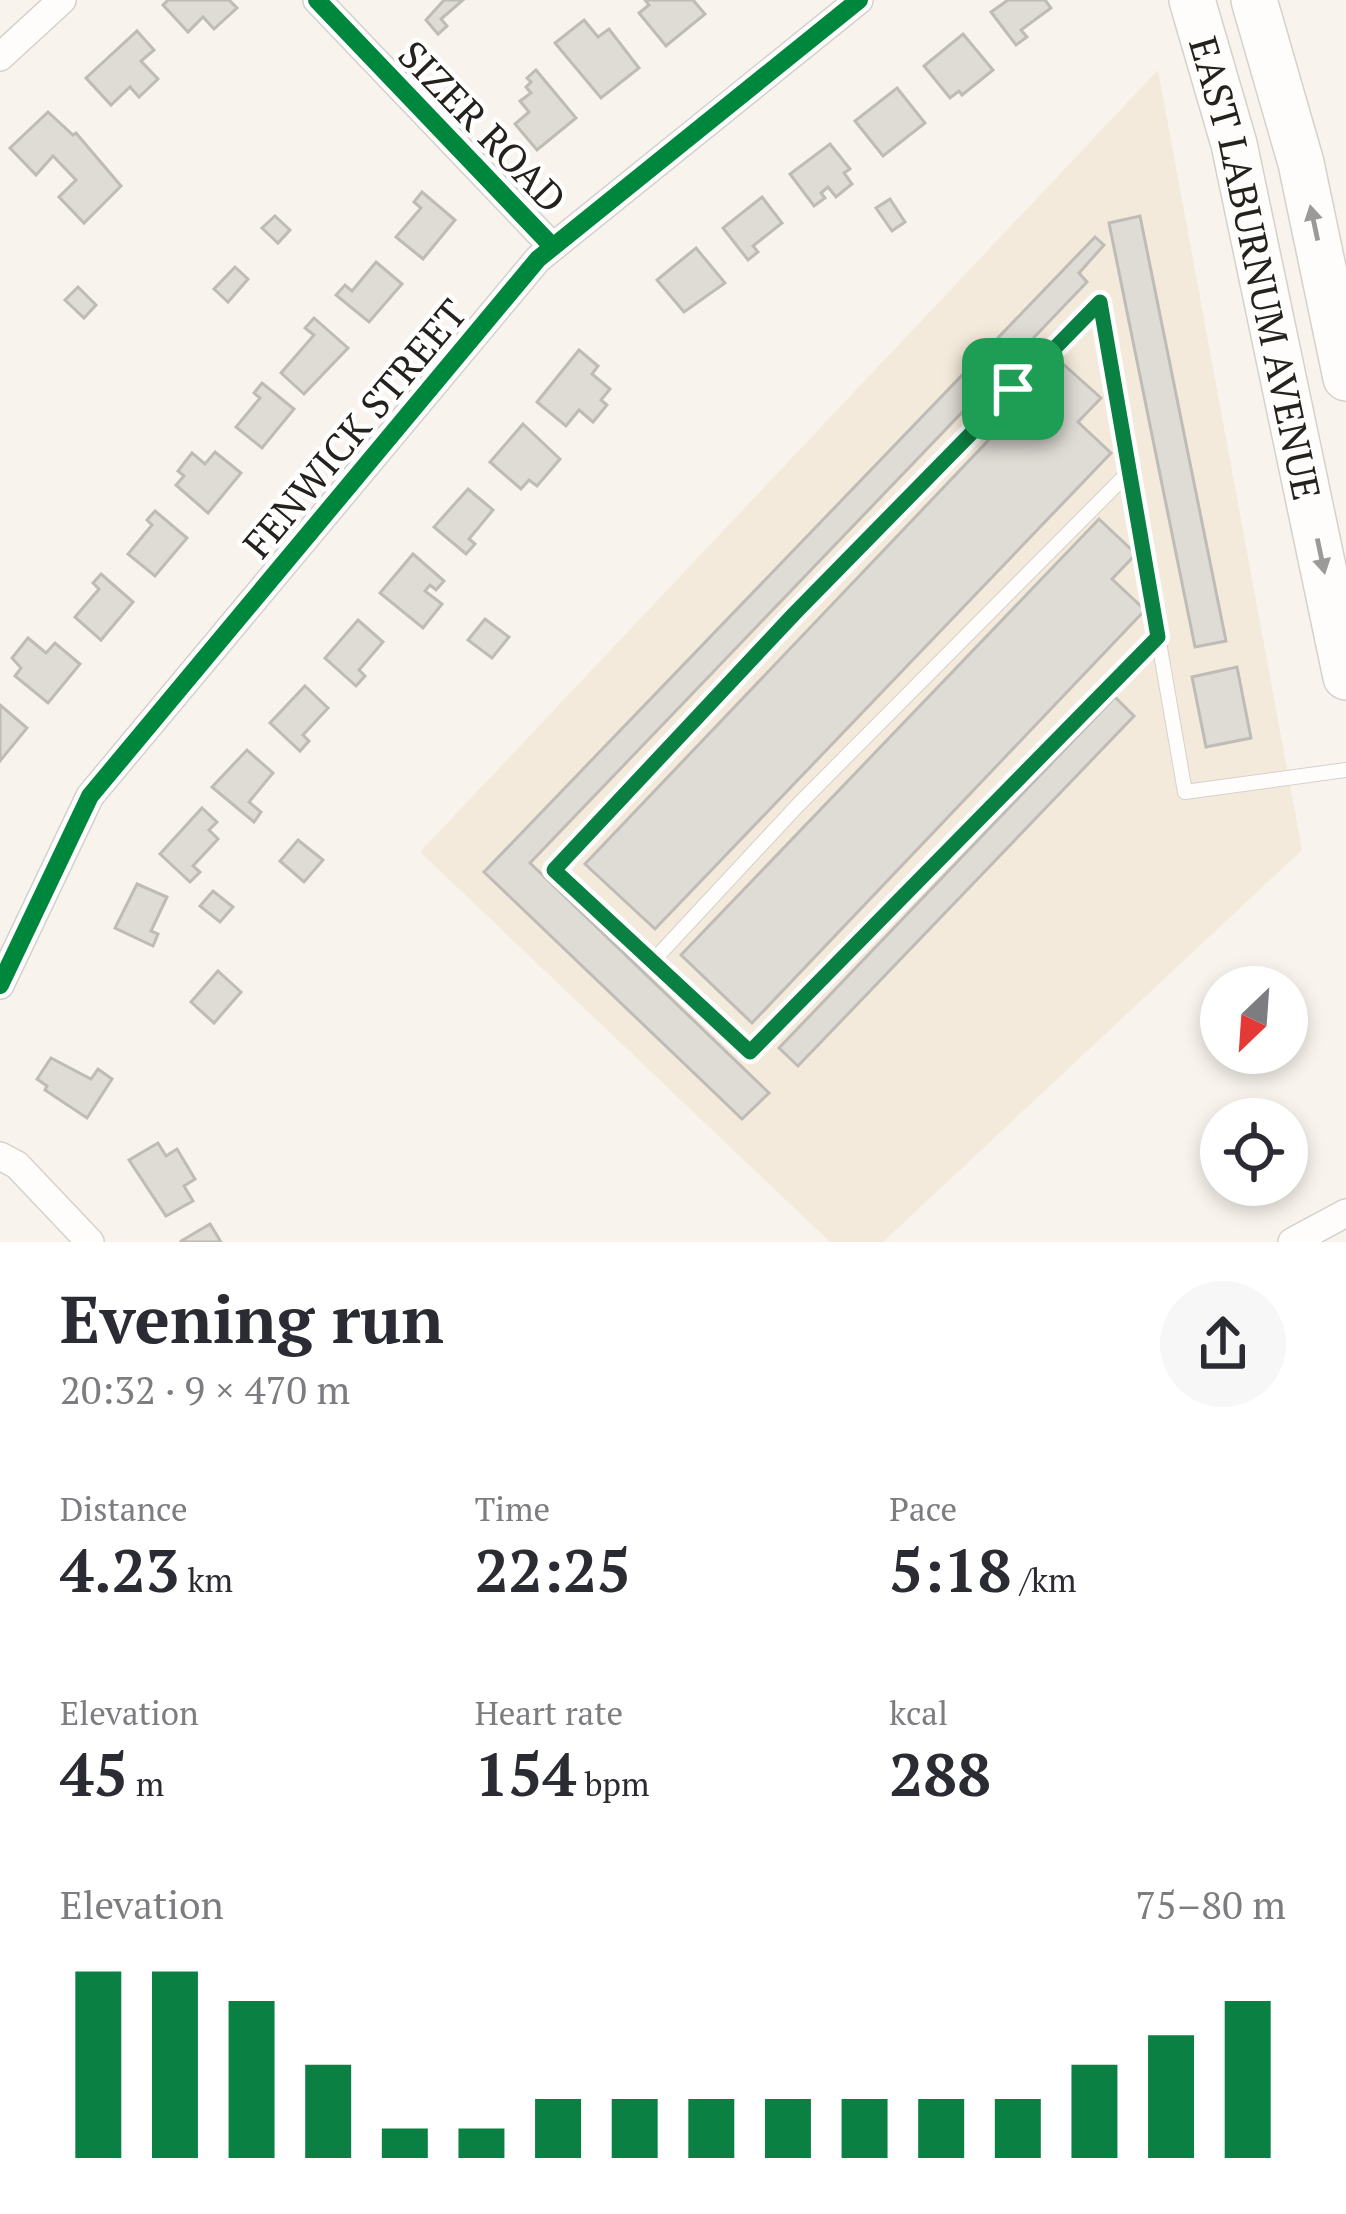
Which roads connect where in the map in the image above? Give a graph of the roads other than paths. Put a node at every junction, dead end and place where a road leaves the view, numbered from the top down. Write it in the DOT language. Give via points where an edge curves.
graph roads {
  1 [pos="62,0"];
  2 [pos="317,0"];
  3 [pos="859,0"];
  4 [pos="1192,0"];
  5 [pos="1254,0"];
  6 [pos="0,57"];
  7 [pos="552,246"];
  8 [pos="1346,378"];
  9 [pos="1130,472"];
  10 [pos="1158,637"];
  11 [pos="1346,677"];
  12 [pos="1346,770"];
  13 [pos="653,961"];
  14 [pos="0,985"];
  15 [pos="0,1156"];
  16 [pos="1346,1213"];
  17 [pos="90,1242"];
  18 [pos="1292,1242"];
  1 -- 6 [label="street"];
  2 -- 7 [label="street, SIZER ROAD"];
  3 -- 7 [label="street, FENWICK STREET"];
  4 -- 11 [label="main road, EAST LABURNUM AVENUE, one-way" via="1234,144"];
  8 -- 5 [label="main road, EAST LABURNUM AVENUE, one-way" via="1297,147"];
  7 -- 14 [label="street, FENWICK STREET" via="90,796"];
  9 -- 10 [label="lane"];
  9 -- 13 [label="lane"];
  9 -- 13 [label="lane" via="1100,302 554,870"];
  10 -- 12 [label="lane" via="1185,792"];
  10 -- 13 [label="lane" via="750,1052"];
  15 -- 17 [label="street"];
  16 -- 18 [label="street"];
}
